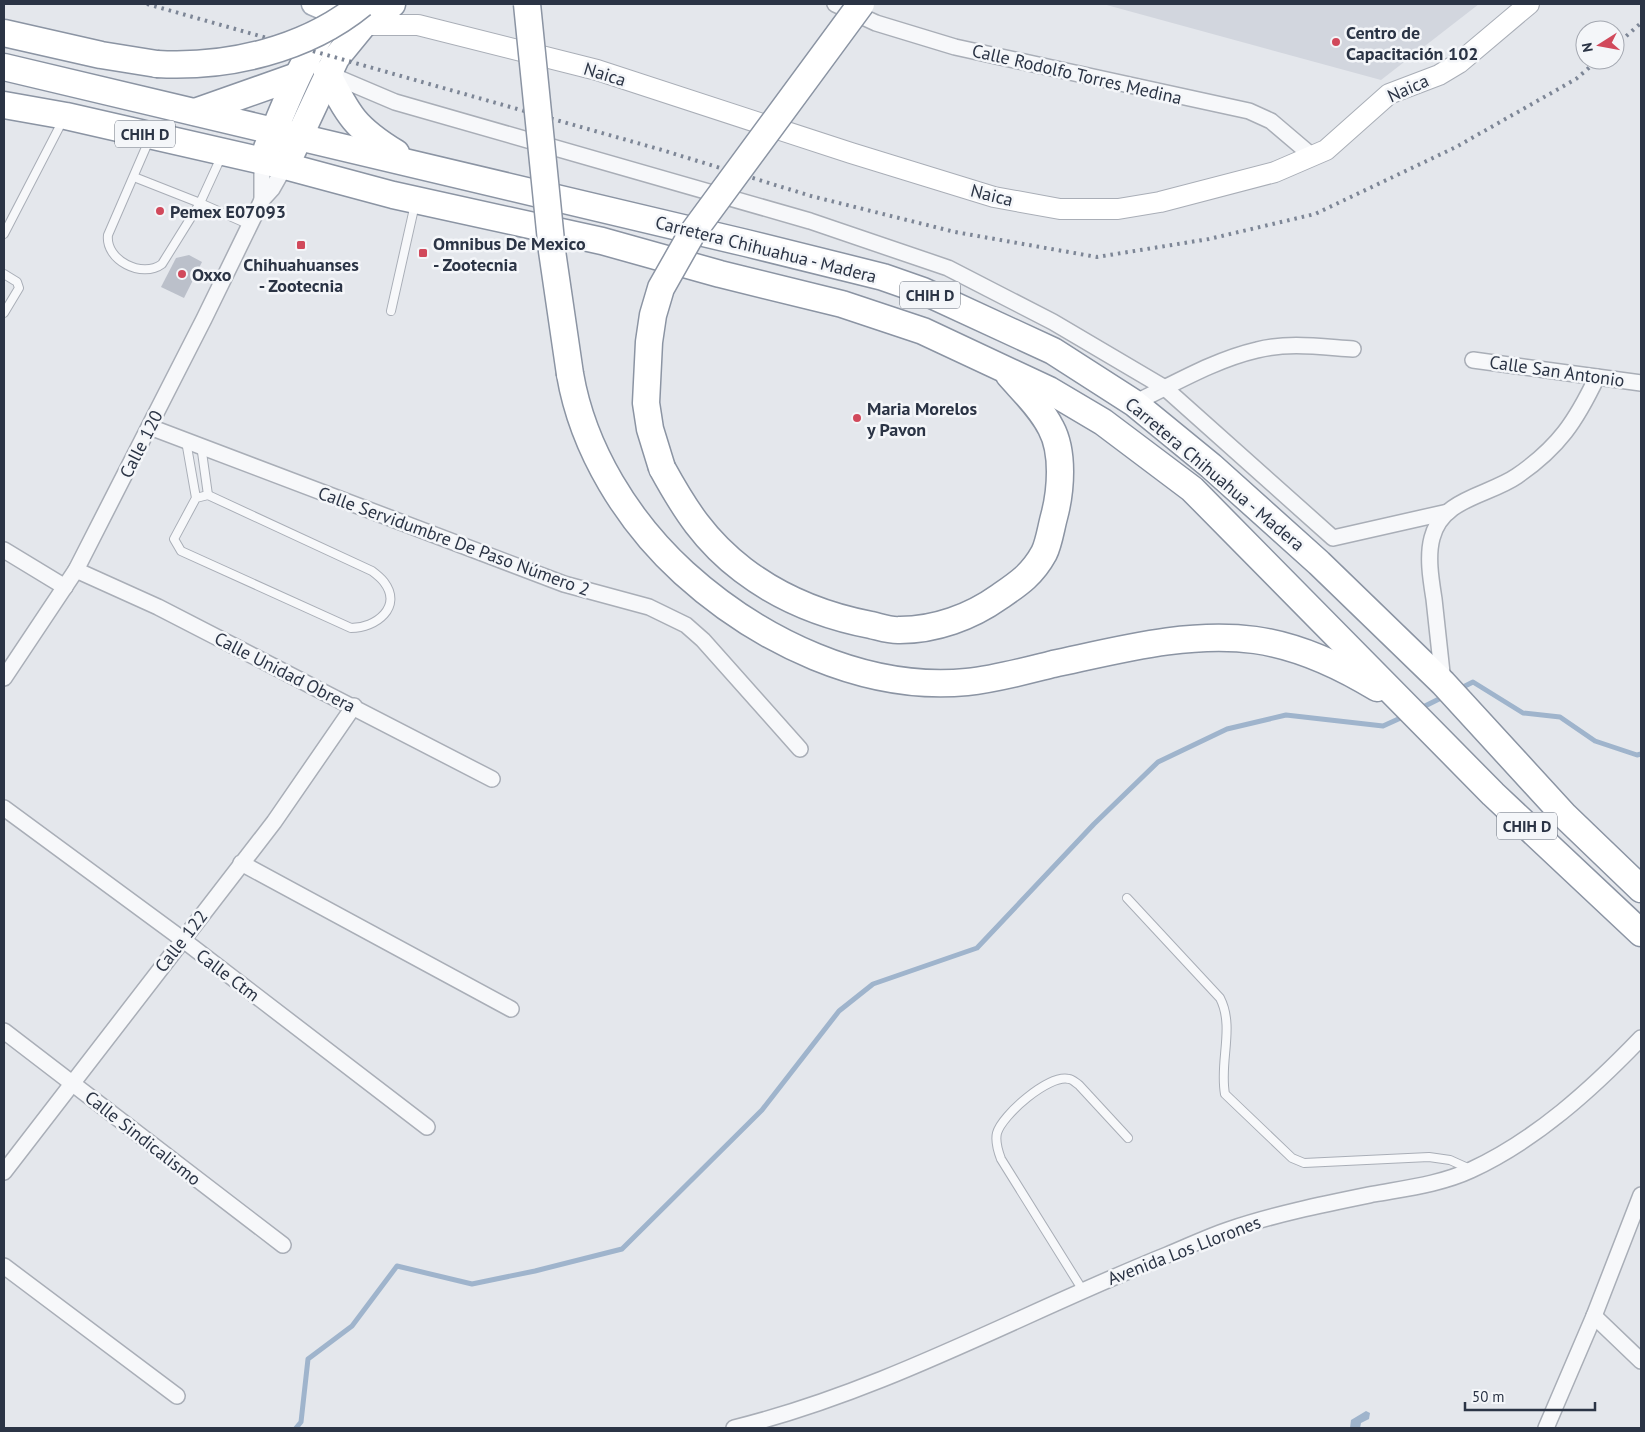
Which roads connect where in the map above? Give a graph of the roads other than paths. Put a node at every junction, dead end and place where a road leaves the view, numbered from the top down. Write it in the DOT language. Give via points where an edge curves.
graph roads {
  1 [pos="388,4"];
  2 [pos="527,4"];
  3 [pos="835,4"];
  4 [pos="861,4"];
  5 [pos="1529,4"];
  6 [pos="332,7"];
  7 [pos="362,14"];
  8 [pos="418,25"];
  9 [pos="4,33"];
  10 [pos="4,67"];
  11 [pos="327,73"];
  12 [pos="297,76"];
  13 [pos="4,104"];
  14 [pos="195,111"];
  15 [pos="66,116"];
  16 [pos="274,131"];
  17 [pos="151,136"];
  18 [pos="300,137"];
  19 [pos="187,144"];
  20 [pos="223,153"];
  21 [pos="1311,155"];
  22 [pos="412,163"];
  23 [pos="273,164"];
  24 [pos="134,177"];
  25 [pos="262,200"];
  26 [pos="416,200"];
  27 [pos="200,203"];
  28 [pos="250,225"];
  29 [pos="4,234"];
  30 [pos="4,274"];
  31 [pos="391,311"];
  32 [pos="4,313"];
  33 [pos="1353,349"];
  34 [pos="1473,360"];
  35 [pos="1005,370"];
  36 [pos="1596,377"];
  37 [pos="1641,383"];
  38 [pos="1165,388"];
  39 [pos="1134,403"];
  40 [pos="150,426"];
  41 [pos="186,441"];
  42 [pos="201,445"];
  43 [pos="208,495"];
  44 [pos="196,498"];
  45 [pos="1448,512"];
  46 [pos="4,550"];
  47 [pos="76,570"];
  48 [pos="65,587"];
  49 [pos="4,678"];
  50 [pos="1449,689"];
  51 [pos="354,706"];
  52 [pos="1409,710"];
  53 [pos="800,749"];
  54 [pos="492,779"];
  55 [pos="4,808"];
  56 [pos="241,863"];
  57 [pos="1641,889"];
  58 [pos="1126,898"];
  59 [pos="1641,933"];
  60 [pos="182,940"];
  61 [pos="511,1009"];
  62 [pos="4,1031"];
  63 [pos="1641,1038"];
  64 [pos="72,1084"];
  65 [pos="427,1126"];
  66 [pos="1128,1138"];
  67 [pos="1472,1170"];
  68 [pos="4,1172"];
  69 [pos="1641,1195"];
  70 [pos="282,1245"];
  71 [pos="4,1266"];
  72 [pos="1082,1289"];
  73 [pos="1594,1316"];
  74 [pos="1641,1361"];
  75 [pos="177,1396"];
  76 [pos="739,1428"];
  77 [pos="1546,1428"];
  1 -- 7 [label="highway"];
  1 -- 8 [label="street, Naica"];
  2 -- 52 [label="highway, bridge" via="552,251 574,401 601,464 631,514 659,550 720,603 766,632 841,666 880,677 967,682 1162,642 1216,638 1256,640 1302,651 1360,678"];
  3 -- 21 [label="street, Calle Rodolfo Torres Medina" via="876,23 955,46 1249,111 1271,121"];
  4 -- 35 [label="highway, bridge" via="696,228 661,288 652,315 646,403 662,468 684,508 707,538 743,570 777,592 825,615 899,631 946,624 981,610 1027,578 1045,551 1056,509 1058,454 1052,429"];
  5 -- 21 [label="street, Naica" via="1459,63 1389,94 1326,150"];
  6 -- 7 [label="main road"];
  6 -- 12 [label="highway"];
  7 -- 8 [label="street, Naica"];
  7 -- 9 [label="highway, bridge" via="264,53 215,64 188,66 101,55"];
  7 -- 11 [label="highway"];
  8 -- 21 [label="street, Naica" via="597,70 994,197 1060,209 1118,209 1160,202 1274,172"];
  10 -- 14 [label="highway, CHIH D"];
  11 -- 18 [label="highway"];
  11 -- 22 [label="highway" via="354,122"];
  11 -- 38 [label="street" via="395,102 810,221 948,268 1053,322"];
  12 -- 14 [label="highway"];
  12 -- 16 [label="highway"];
  13 -- 15 [label="highway, CHIH D"];
  14 -- 16 [label="highway, CHIH D"];
  14 -- 19 [label="highway"];
  15 -- 17 [label="highway, CHIH D"];
  15 -- 29 [label="lane"];
  16 -- 18 [label="highway, Carretera Chihuahua - Madera / CHIH D"];
  16 -- 23 [label="highway"];
  17 -- 19 [label="highway, CHIH D"];
  17 -- 24 [label="lane"];
  18 -- 22 [label="highway, Carretera Chihuahua - Madera / CHIH D"];
  18 -- 23 [label="highway"];
  19 -- 20 [label="highway, CHIH D"];
  20 -- 23 [label="highway, CHIH D"];
  20 -- 27 [label="lane"];
  22 -- 39 [label="highway, Carretera Chihuahua - Madera / CHIH D" via="882,277 923,291 1053,351"];
  23 -- 25 [label="street, Calle 120"];
  23 -- 25 [label="street, Calle 120" via="275,184"];
  23 -- 26 [label="highway, Carretera Chihuahua - Madera / CHIH D"];
  24 -- 27 [label="lane"];
  24 -- 27 [label="lane" via="107,241 111,253 142,270 155,269 162,264"];
  25 -- 28 [label="street, Calle 120"];
  26 -- 31 [label="lane"];
  26 -- 35 [label="highway, Carretera Chihuahua - Madera / CHIH D" via="602,241 842,304 923,331"];
  27 -- 28 [label="lane"];
  28 -- 40 [label="street, Calle 120"];
  30 -- 32 [label="lane" via="17,282 19,288"];
  33 -- 38 [label="street" via="1300,345 1259,349 1222,360"];
  34 -- 36 [label="street, Calle San Antonio"];
  35 -- 52 [label="highway, Carretera Chihuahua - Madera / CHIH D" via="1050,390 1103,422 1192,489"];
  36 -- 37 [label="street, Calle San Antonio"];
  36 -- 45 [label="street" via="1580,413 1559,440 1516,476 1469,498"];
  38 -- 39 [label="street"];
  38 -- 45 [label="street" via="1333,538"];
  39 -- 50 [label="highway, Carretera Chihuahua - Madera / CHIH D" via="1211,466 1319,563"];
  40 -- 41 [label="street, Calle Servidumbre De Paso Número 2"];
  40 -- 47 [label="street, Calle 120"];
  41 -- 42 [label="street, Calle Servidumbre De Paso Número 2"];
  41 -- 44 [label="lane"];
  42 -- 43 [label="lane"];
  42 -- 53 [label="street, Calle Servidumbre De Paso Número 2" via="564,584 649,607 668,616 703,640"];
  43 -- 44 [label="lane"];
  43 -- 44 [label="lane" via="372,571 388,590 390,601 382,619 367,627 351,628 180,552 174,539"];
  45 -- 50 [label="street" via="1435,527 1430,554"];
  46 -- 48 [label="street"];
  47 -- 48 [label="street, Calle 120"];
  47 -- 51 [label="street, Calle Unidad Obrera" via="158,607"];
  48 -- 49 [label="street, Calle 120"];
  50 -- 57 [label="highway, Carretera Chihuahua - Madera / CHIH D" via="1565,816"];
  51 -- 54 [label="street, Calle Unidad Obrera"];
  51 -- 56 [label="street, Calle 122" via="274,822"];
  52 -- 59 [label="highway, Carretera Chihuahua - Madera / CHIH D"];
  55 -- 60 [label="street, Calle Ctm"];
  56 -- 60 [label="street, Calle 122"];
  56 -- 61 [label="street"];
  58 -- 67 [label="lane" via="1220,998 1226,1010 1227,1023 1222,1081 1225,1094 1292,1158 1315,1164 1429,1157 1450,1160"];
  60 -- 64 [label="street, Calle 122"];
  60 -- 65 [label="street, Calle Ctm"];
  62 -- 64 [label="street, Calle Sindicalismo"];
  63 -- 67 [label="street, Avenida Los Llorones" via="1562,1112"];
  64 -- 68 [label="street, Calle 122"];
  64 -- 70 [label="street, Calle Sindicalismo"];
  66 -- 72 [label="lane" via="1070,1079 1058,1079 1040,1087 1003,1120 997,1133 1001,1159"];
  67 -- 72 [label="street, Avenida Los Llorones" via="1441,1181 1292,1212 1226,1230"];
  69 -- 73 [label="street"];
  71 -- 75 [label="street"];
  72 -- 76 [label="street, Avenida Los Llorones" via="836,1399"];
  73 -- 74 [label="street"];
  73 -- 77 [label="street"];
}
